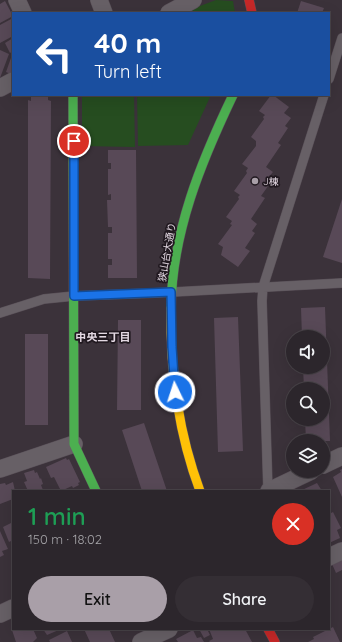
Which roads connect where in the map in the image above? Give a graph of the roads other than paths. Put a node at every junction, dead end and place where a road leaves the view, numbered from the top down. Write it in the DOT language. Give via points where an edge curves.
graph roads {
  1 [pos="17,0"];
  2 [pos="99,0"];
  3 [pos="193,0"];
  4 [pos="249,0"];
  5 [pos="23,12"];
  6 [pos="104,12"];
  7 [pos="172,12"];
  8 [pos="252,12"];
  9 [pos="342,38"];
  10 [pos="330,76"];
  11 [pos="12,82"];
  12 [pos="0,88"];
  13 [pos="73,96"];
  14 [pos="233,96"];
  15 [pos="324,96"];
  16 [pos="342,283"];
  17 [pos="263,287"];
  18 [pos="171,292"];
  19 [pos="74,296"];
  20 [pos="0,313"];
  21 [pos="74,444"];
  22 [pos="342,456"];
  23 [pos="330,462"];
  24 [pos="0,469"];
  25 [pos="296,478"];
  26 [pos="96,490"];
  27 [pos="200,490"];
  28 [pos="269,490"];
  29 [pos="271,490"];
  30 [pos="342,551"];
  31 [pos="330,557"];
  32 [pos="12,608"];
  33 [pos="0,614"];
  34 [pos="167,630"];
  35 [pos="269,630"];
  36 [pos="148,640"];
  37 [pos="275,642"];
  1 -- 5 [label="street"];
  2 -- 6 [label="street"];
  3 -- 7 [label="street"];
  4 -- 8 [label="street"];
  9 -- 10 [label="lane"];
  11 -- 12 [label="street"];
  13 -- 19 [label="street"];
  14 -- 18 [label="street, 狭山台大通り" via="193,186 173,268"];
  15 -- 17 [label="lane"];
  16 -- 17 [label="lane"];
  17 -- 18 [label="lane"];
  17 -- 28 [label="lane"];
  18 -- 19 [label="lane"];
  18 -- 27 [label="street, 狭山台大通り" via="175,392 185,448"];
  19 -- 20 [label="lane" via="44,299"];
  19 -- 21 [label="street"];
  21 -- 24 [label="street"];
  21 -- 26 [label="street"];
  22 -- 23 [label="street"];
  25 -- 29 [label="street"];
  30 -- 31 [label="street"];
  32 -- 33 [label="street"];
  34 -- 36 [label="street"];
  35 -- 37 [label="street"];
}
